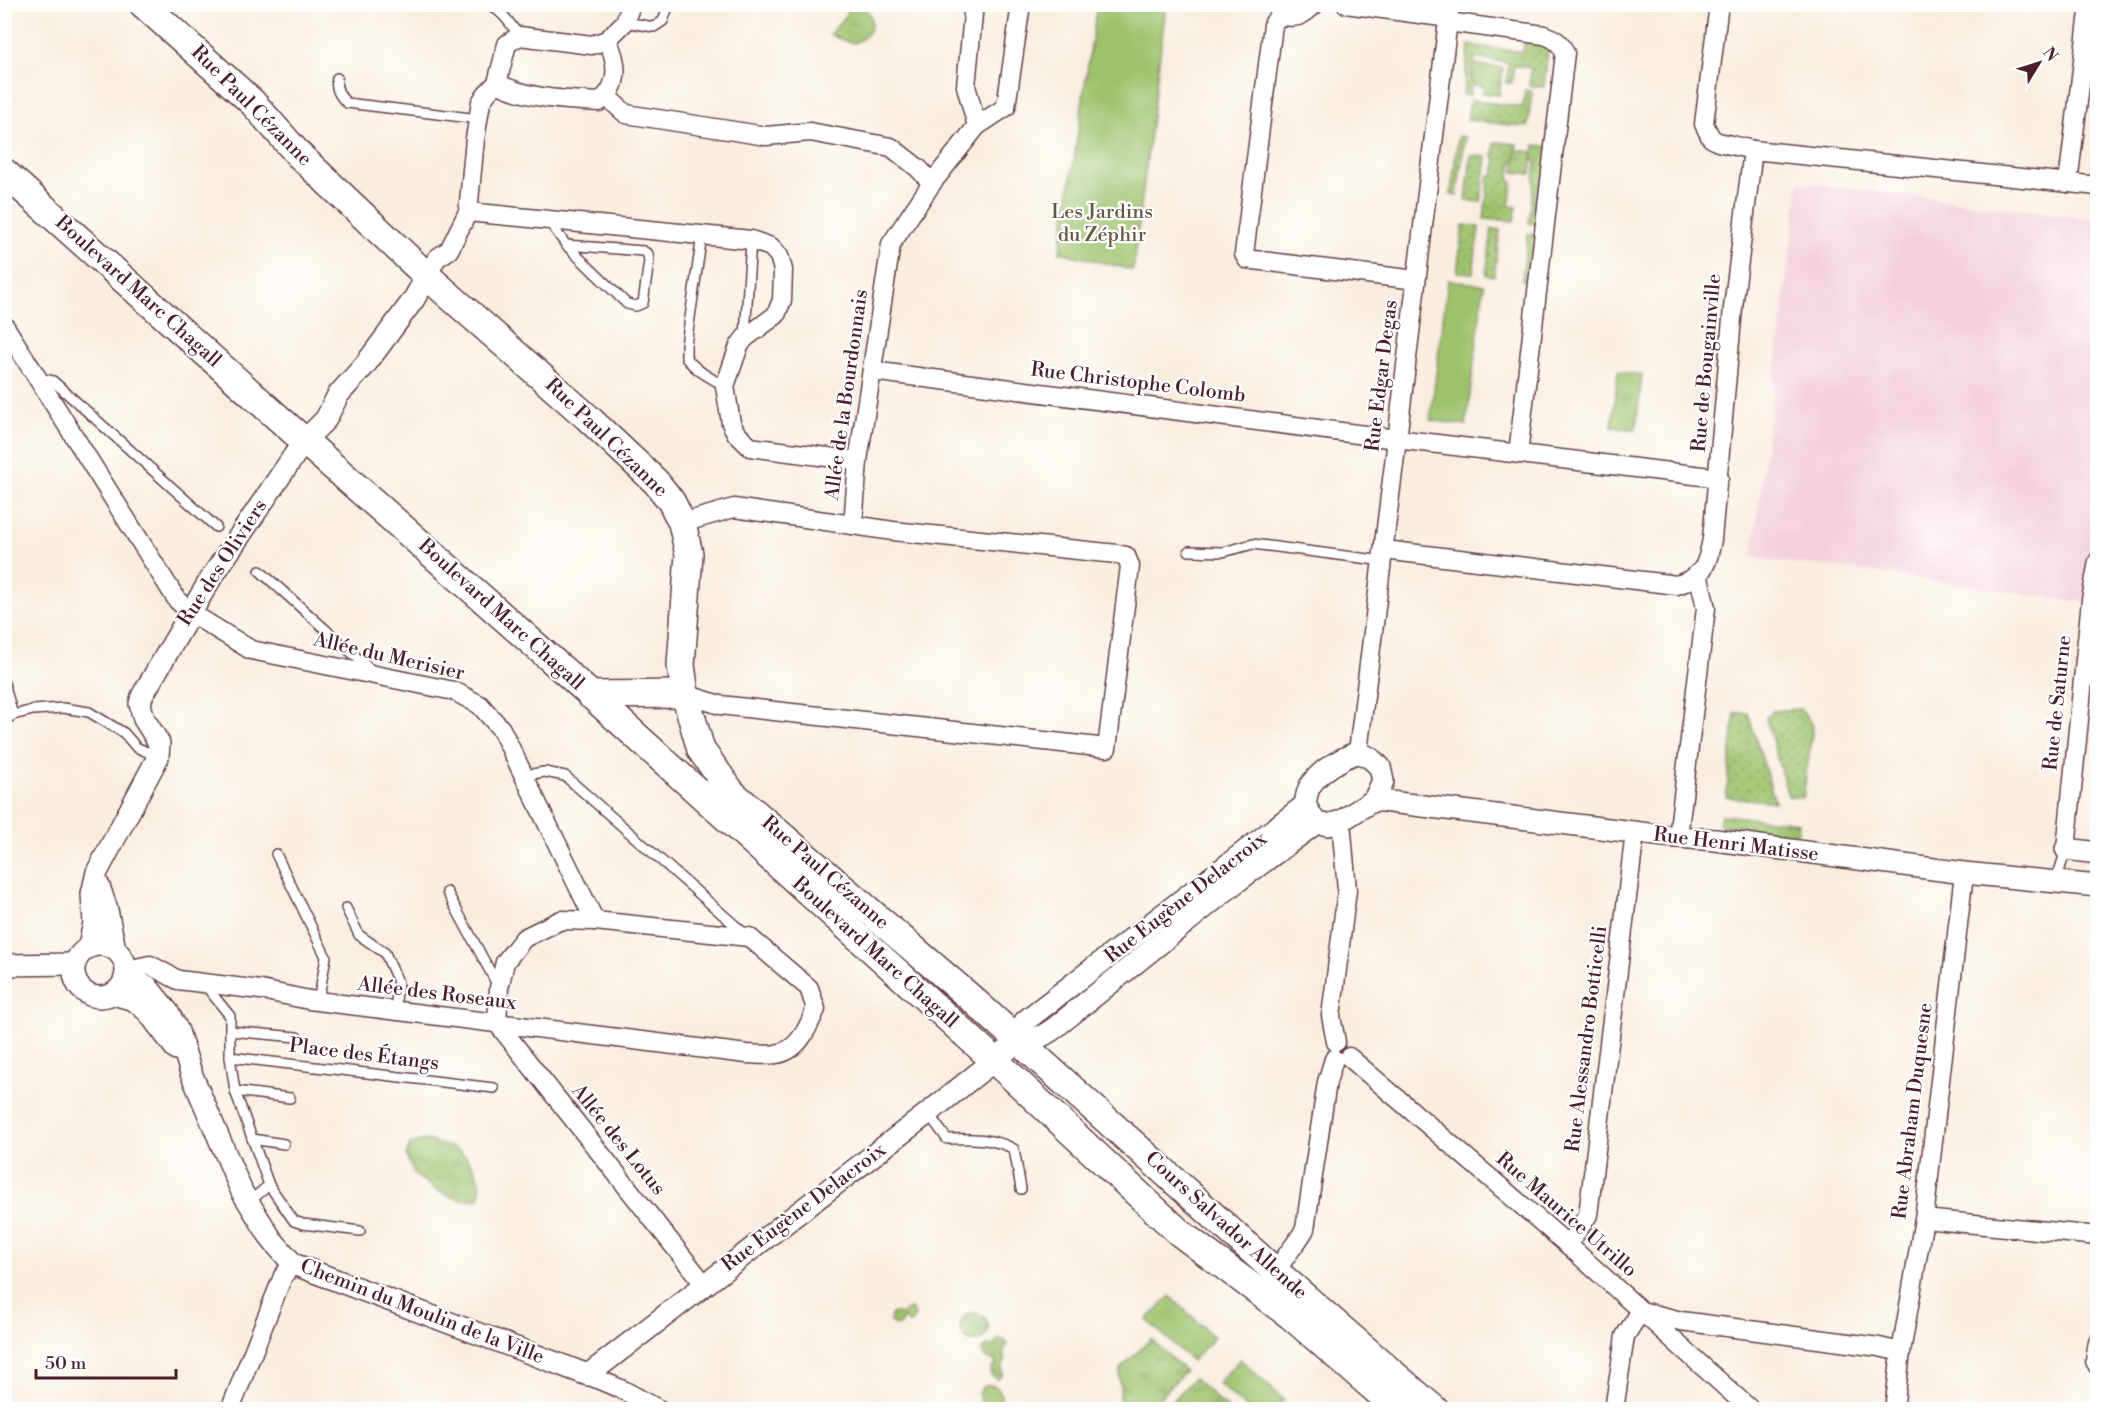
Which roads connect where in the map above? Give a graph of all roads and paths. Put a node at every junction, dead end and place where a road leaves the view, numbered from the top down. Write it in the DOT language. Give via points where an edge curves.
graph roads {
  1 [pos="143,4"];
  2 [pos="486,4"];
  3 [pos="631,4"];
  4 [pos="669,4"];
  5 [pos="974,4"];
  6 [pos="1021,4"];
  7 [pos="1315,4"];
  8 [pos="1346,4"];
  9 [pos="1719,4"];
  10 [pos="2090,4"];
  11 [pos="1449,15"];
  12 [pos="625,22"];
  13 [pos="519,36"];
  14 [pos="608,40"];
  15 [pos="337,78"];
  16 [pos="497,83"];
  17 [pos="607,97"];
  18 [pos="479,119"];
  19 [pos="977,126"];
  20 [pos="1753,150"];
  21 [pos="4,172"];
  22 [pos="932,183"];
  23 [pos="2068,183"];
  24 [pos="2097,186"];
  25 [pos="468,212"];
  26 [pos="549,221"];
  27 [pos="702,235"];
  28 [pos="751,240"];
  29 [pos="566,245"];
  30 [pos="427,276"];
  31 [pos="1416,280"];
  32 [pos="4,325"];
  33 [pos="745,338"];
  34 [pos="872,371"];
  35 [pos="38,378"];
  36 [pos="726,386"];
  37 [pos="1398,439"];
  38 [pos="304,441"];
  39 [pos="1518,454"];
  40 [pos="858,461"];
  41 [pos="1719,478"];
  42 [pos="682,523"];
  43 [pos="853,525"];
  44 [pos="216,527"];
  45 [pos="1189,551"];
  46 [pos="1384,556"];
  47 [pos="2097,561"];
  48 [pos="260,571"];
  49 [pos="1698,573"];
  50 [pos="191,613"];
  51 [pos="374,673"];
  52 [pos="4,683"];
  53 [pos="590,694"];
  54 [pos="685,694"];
  55 [pos="8,718"];
  56 [pos="1358,752"];
  57 [pos="158,757"];
  58 [pos="525,776"];
  59 [pos="1374,800"];
  60 [pos="1310,814"];
  61 [pos="1341,821"];
  62 [pos="1635,832"];
  63 [pos="1678,837"];
  64 [pos="2066,849"];
  65 [pos="2097,853"];
  66 [pos="276,854"];
  67 [pos="97,872"];
  68 [pos="1964,873"];
  69 [pos="2056,882"];
  70 [pos="2097,886"];
  71 [pos="447,892"];
  72 [pos="346,908"];
  73 [pos="595,921"];
  74 [pos="749,937"];
  75 [pos="89,946"];
  76 [pos="115,949"];
  77 [pos="12,966"];
  78 [pos="75,973"];
  79 [pos="121,981"];
  80 [pos="203,983"];
  81 [pos="499,988"];
  82 [pos="318,1002"];
  83 [pos="395,1011"];
  84 [pos="497,1023"];
  85 [pos="230,1031"];
  86 [pos="297,1037"];
  87 [pos="1020,1040"];
  88 [pos="1339,1053"];
  89 [pos="230,1057"];
  90 [pos="995,1061"];
  91 [pos="494,1088"];
  92 [pos="235,1091"];
  93 [pos="290,1098"];
  94 [pos="928,1113"];
  95 [pos="252,1139"];
  96 [pos="284,1144"];
  97 [pos="269,1185"];
  98 [pos="1021,1189"];
  99 [pos="248,1203"];
  100 [pos="1924,1220"];
  101 [pos="360,1231"];
  102 [pos="2097,1236"];
  103 [pos="1568,1245"];
  104 [pos="293,1264"];
  105 [pos="1276,1272"];
  106 [pos="704,1284"];
  107 [pos="1641,1311"];
  108 [pos="2097,1342"];
  109 [pos="1901,1352"];
  110 [pos="2097,1366"];
  111 [pos="588,1375"];
  112 [pos="230,1410"];
  113 [pos="660,1410"];
  114 [pos="1399,1410"];
  115 [pos="1435,1410"];
  116 [pos="1614,1410"];
  117 [pos="1751,1410"];
  118 [pos="1894,1410"];
  1 -- 30 [label="main road, Rue Paul Cézanne" via="252,102 299,155"];
  2 -- 13 [label="lane" via="504,15"];
  3 -- 12 [label="street"];
  4 -- 12 [label="lane" via="663,21 654,27"];
  5 -- 19 [label="street" via="966,86"];
  6 -- 19 [label="street, Allée de la Bourdonnais" via="1006,107"];
  7 -- 31 [label="street" via="1298,16 1280,16 1273,25 1244,254 1247,259"];
  8 -- 11 [label="street"];
  9 -- 20 [label="street" via="1704,124 1711,138 1718,142"];
  10 -- 23 [label="street"];
  11 -- 31 [label="street, Rue Edgar Degas"];
  11 -- 39 [label="street" via="1554,38 1565,52"];
  12 -- 14 [label="street"];
  13 -- 14 [label="street" via="592,45"];
  13 -- 16 [label="street" via="507,44"];
  14 -- 17 [label="street" via="616,60 613,88"];
  15 -- 18 [label="lane" via="340,97 347,103"];
  16 -- 17 [label="street" via="527,94 599,102"];
  16 -- 18 [label="street" via="481,102"];
  17 -- 22 [label="street" via="626,114 766,136 810,132 891,147"];
  18 -- 25 [label="street"];
  19 -- 22 [label="street, Allée de la Bourdonnais"];
  20 -- 23 [label="street"];
  20 -- 41 [label="street, Rue de Bougainville" via="1733,308"];
  21 -- 38 [label="main road, Boulevard Marc Chagall"];
  22 -- 34 [label="street, Allée de la Bourdonnais" via="891,244"];
  23 -- 24 [label="street"];
  25 -- 26 [label="street"];
  25 -- 30 [label="street" via="449,250 438,258"];
  26 -- 27 [label="street"];
  26 -- 29 [label="lane"];
  27 -- 28 [label="street"];
  27 -- 36 [label="lane" via="686,358"];
  28 -- 33 [label="lane"];
  28 -- 33 [label="street" via="771,247 779,256 784,287 776,315"];
  29 -- 29 [label="lane" via="627,304 643,303 648,254"];
  30 -- 38 [label="street, Rue des Oliviers" via="414,299 338,395 326,419"];
  30 -- 42 [label="main road, Rue Paul Cézanne" via="656,482"];
  31 -- 37 [label="street, Rue Edgar Degas"];
  32 -- 35 [label="street, Allée du Merisier"];
  33 -- 36 [label="street"];
  34 -- 37 [label="street, Rue Christophe Colomb"];
  34 -- 40 [label="street, Allée de la Bourdonnais"];
  35 -- 44 [label="lane" via="53,381"];
  35 -- 50 [label="street, Allée du Merisier" via="177,600"];
  36 -- 40 [label="street" via="731,423 750,447"];
  37 -- 39 [label="street, Rue Christophe Colomb"];
  37 -- 46 [label="street, Rue Edgar Degas"];
  38 -- 50 [label="street, Rue des Oliviers"];
  38 -- 53 [label="main road, Boulevard Marc Chagall"];
  39 -- 41 [label="street, Rue Christophe Colomb"];
  40 -- 43 [label="street, Allée de la Bourdonnais"];
  41 -- 49 [label="street, Rue de Bougainville" via="1708,563"];
  42 -- 43 [label="street, Allée de la Bourdonnais" via="734,508"];
  42 -- 54 [label="main road, Rue Paul Cézanne" via="689,554 681,665"];
  43 -- 54 [label="street" via="1126,556 1130,566 1107,748 720,705"];
  45 -- 46 [label="lane" via="1222,552 1252,544"];
  46 -- 49 [label="street" via="1677,585 1692,580"];
  46 -- 56 [label="street, Rue Edgar Degas"];
  47 -- 64 [label="street, Rue de Saturne"];
  48 -- 51 [label="lane"];
  49 -- 63 [label="street" via="1706,608"];
  50 -- 51 [label="street, Allée du Merisier" via="250,650"];
  50 -- 57 [label="street, Rue des Oliviers" via="140,704 159,743"];
  51 -- 58 [label="street, Allée du Merisier" via="454,691 480,705 501,729"];
  52 -- 55 [label="lane"];
  53 -- 54 [label="main road"];
  53 -- 90 [label="main road, Boulevard Marc Chagall"];
  54 -- 87 [label="main road, Rue Paul Cézanne" via="701,750 732,793"];
  55 -- 57 [label="lane" via="33,710 63,708 89,712 124,733 136,747"];
  56 -- 59 [label="street" via="1380,767 1383,781"];
  56 -- 60 [label="street" via="1344,757 1309,786"];
  57 -- 67 [label="street"];
  58 -- 73 [label="street, Allée du Merisier"];
  58 -- 74 [label="lane" via="545,772 565,776"];
  59 -- 61 [label="street"];
  59 -- 62 [label="street, Rue Henri Matisse"];
  60 -- 61 [label="street" via="1328,825"];
  60 -- 87 [label="street, Rue Eugène Delacroix" via="1235,883 1052,1030"];
  61 -- 88 [label="street" via="1347,890 1331,1016"];
  62 -- 63 [label="street, Rue Henri Matisse"];
  62 -- 103 [label="street, Rue Alessandro Botticelli" via="1588,1215"];
  63 -- 68 [label="street, Rue Henri Matisse"];
  64 -- 65 [label="street"];
  64 -- 69 [label="lane"];
  66 -- 82 [label="lane" via="326,957"];
  67 -- 75 [label="street"];
  67 -- 76 [label="street"];
  68 -- 69 [label="street, Rue Henri Matisse"];
  68 -- 100 [label="street, Rue Abraham Duquesne"];
  69 -- 70 [label="street, Rue Henri Matisse"];
  71 -- 81 [label="lane"];
  72 -- 83 [label="lane" via="359,935 385,953 398,982"];
  73 -- 74 [label="street"];
  73 -- 81 [label="street" via="561,920 525,938 506,962"];
  74 -- 84 [label="street, Allée des Roseaux" via="809,988 816,1009 795,1046 778,1054 747,1054"];
  75 -- 76 [label="street"];
  75 -- 78 [label="street" via="80,953"];
  76 -- 79 [label="street" via="121,954"];
  77 -- 78 [label="street, Chemin du Moulin de la Ville"];
  78 -- 79 [label="street, Chemin du Moulin de la Ville" via="88,995 105,997"];
  79 -- 80 [label="street, Allée des Roseaux" via="150,964 178,980"];
  79 -- 99 [label="street, Chemin du Moulin de la Ville" via="188,1063"];
  80 -- 82 [label="street, Allée des Roseaux"];
  80 -- 85 [label="lane" via="230,1016"];
  81 -- 84 [label="street"];
  82 -- 83 [label="street, Allée des Roseaux"];
  83 -- 84 [label="street, Allée des Roseaux"];
  84 -- 106 [label="street, Allée des Lotus"];
  85 -- 86 [label="lane"];
  85 -- 89 [label="lane"];
  87 -- 90 [label="street, Rue Eugène Delacroix"];
  87 -- 105 [label="main road, Cours Salvador Allende"];
  88 -- 103 [label="street, Rue Maurice Utrillo"];
  88 -- 105 [label="street" via="1327,1082 1305,1228"];
  89 -- 91 [label="lane, Place des Étangs"];
  89 -- 92 [label="lane"];
  90 -- 94 [label="street, Rue Eugène Delacroix"];
  90 -- 114 [label="main road, Cours Salvador Allende" via="1180,1233 1291,1316"];
  92 -- 93 [label="lane"];
  92 -- 95 [label="lane"];
  94 -- 98 [label="lane" via="947,1139 990,1141 1014,1149"];
  94 -- 106 [label="street, Rue Eugène Delacroix"];
  95 -- 96 [label="lane"];
  95 -- 97 [label="lane"];
  97 -- 99 [label="lane"];
  97 -- 101 [label="lane" via="294,1221"];
  99 -- 104 [label="street, Chemin du Moulin de la Ville"];
  100 -- 102 [label="street"];
  100 -- 109 [label="street, Rue Abraham Duquesne"];
  103 -- 107 [label="street, Rue Maurice Utrillo"];
  104 -- 111 [label="street, Chemin du Moulin de la Ville"];
  104 -- 112 [label="street" via="283,1276"];
  105 -- 115 [label="main road, Cours Salvador Allende"];
  106 -- 111 [label="street, Rue Eugène Delacroix"];
  107 -- 109 [label="street" via="1681,1321"];
  107 -- 116 [label="street" via="1625,1336"];
  107 -- 117 [label="street, Rue Maurice Utrillo"];
  108 -- 110 [label="street"];
  109 -- 118 [label="street, Rue Abraham Duquesne"];
  111 -- 113 [label="street, Chemin du Moulin de la Ville"];
}
